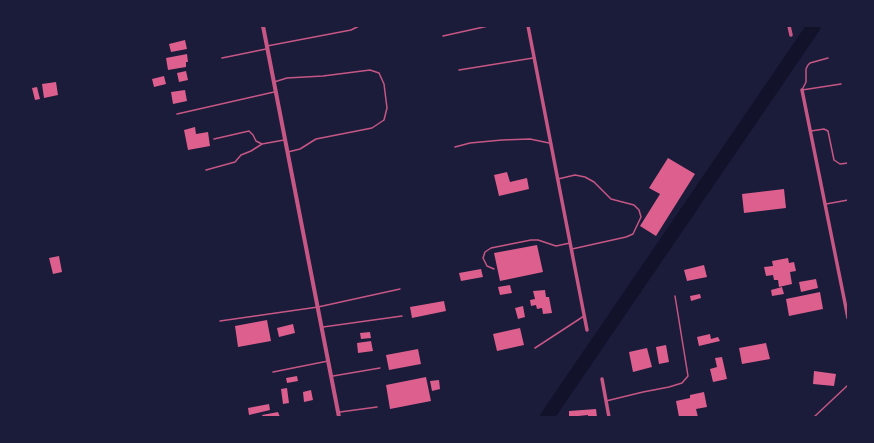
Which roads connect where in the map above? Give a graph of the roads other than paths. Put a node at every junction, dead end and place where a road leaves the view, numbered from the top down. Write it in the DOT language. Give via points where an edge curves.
graph roads {
  1 [pos="264,26"];
  2 [pos="359,26"];
  3 [pos="488,26"];
  4 [pos="528,26"];
  5 [pos="789,26"];
  6 [pos="791,35"];
  7 [pos="443,36"];
  8 [pos="268,47"];
  9 [pos="222,58"];
  10 [pos="534,58"];
  11 [pos="828,58"];
  12 [pos="459,70"];
  13 [pos="274,82"];
  14 [pos="841,84"];
  15 [pos="802,90"];
  16 [pos="276,92"];
  17 [pos="177,114"];
  18 [pos="811,131"];
  19 [pos="214,138"];
  20 [pos="285,140"];
  21 [pos="551,143"];
  22 [pos="262,144"];
  23 [pos="455,147"];
  24 [pos="288,152"];
  25 [pos="848,163"];
  26 [pos="206,170"];
  27 [pos="558,179"];
  28 [pos="848,200"];
  29 [pos="825,204"];
  30 [pos="570,244"];
  31 [pos="485,248"];
  32 [pos="571,250"];
  33 [pos="486,251"];
  34 [pos="494,269"];
  35 [pos="400,289"];
  36 [pos="675,296"];
  37 [pos="318,307"];
  38 [pos="402,316"];
  39 [pos="584,316"];
  40 [pos="848,318"];
  41 [pos="220,321"];
  42 [pos="322,328"];
  43 [pos="587,330"];
  44 [pos="536,348"];
  45 [pos="328,361"];
  46 [pos="380,368"];
  47 [pos="273,372"];
  48 [pos="331,377"];
  49 [pos="602,379"];
  50 [pos="848,386"];
  51 [pos="606,401"];
  52 [pos="377,407"];
  53 [pos="338,415"];
  54 [pos="609,417"];
  55 [pos="814,417"];
  1 -- 8 [label="street"];
  2 -- 8 [label="lane" via="351,30"];
  3 -- 7 [label="lane"];
  4 -- 10 [label="street"];
  5 -- 6 [label="street"];
  8 -- 9 [label="lane"];
  8 -- 13 [label="street"];
  10 -- 12 [label="lane"];
  10 -- 21 [label="street"];
  11 -- 15 [label="lane" via="808,65 806,82"];
  13 -- 16 [label="street"];
  13 -- 24 [label="lane" via="287,78 370,70 379,72 384,84 387,108 384,120 372,128 316,139 300,149"];
  14 -- 15 [label="lane"];
  15 -- 18 [label="street"];
  16 -- 17 [label="lane"];
  16 -- 20 [label="street"];
  18 -- 25 [label="lane" via="828,131 834,160 840,164"];
  18 -- 29 [label="street"];
  19 -- 22 [label="lane" via="249,131 256,141"];
  20 -- 22 [label="lane"];
  20 -- 24 [label="street"];
  21 -- 23 [label="lane" via="530,139 502,140"];
  21 -- 27 [label="street"];
  22 -- 26 [label="lane" via="241,155 235,162"];
  24 -- 37 [label="street"];
  27 -- 30 [label="street"];
  27 -- 32 [label="lane" via="575,175 585,177 611,199 634,205 641,217 633,234"];
  28 -- 29 [label="lane"];
  29 -- 40 [label="street"];
  30 -- 32 [label="street"];
  30 -- 33 [label="lane" via="556,246 531,240"];
  31 -- 33 [label="lane"];
  32 -- 39 [label="street"];
  33 -- 34 [label="lane" via="483,255 484,263"];
  35 -- 37 [label="lane"];
  36 -- 51 [label="lane" via="688,376 682,383 669,387"];
  37 -- 41 [label="lane"];
  37 -- 42 [label="street"];
  38 -- 42 [label="lane"];
  39 -- 43 [label="street"];
  39 -- 44 [label="lane"];
  42 -- 45 [label="street"];
  45 -- 47 [label="lane"];
  45 -- 48 [label="street"];
  46 -- 48 [label="lane"];
  48 -- 53 [label="street"];
  49 -- 51 [label="street"];
  50 -- 55 [label="lane"];
  51 -- 54 [label="street"];
  52 -- 53 [label="lane"];
}
